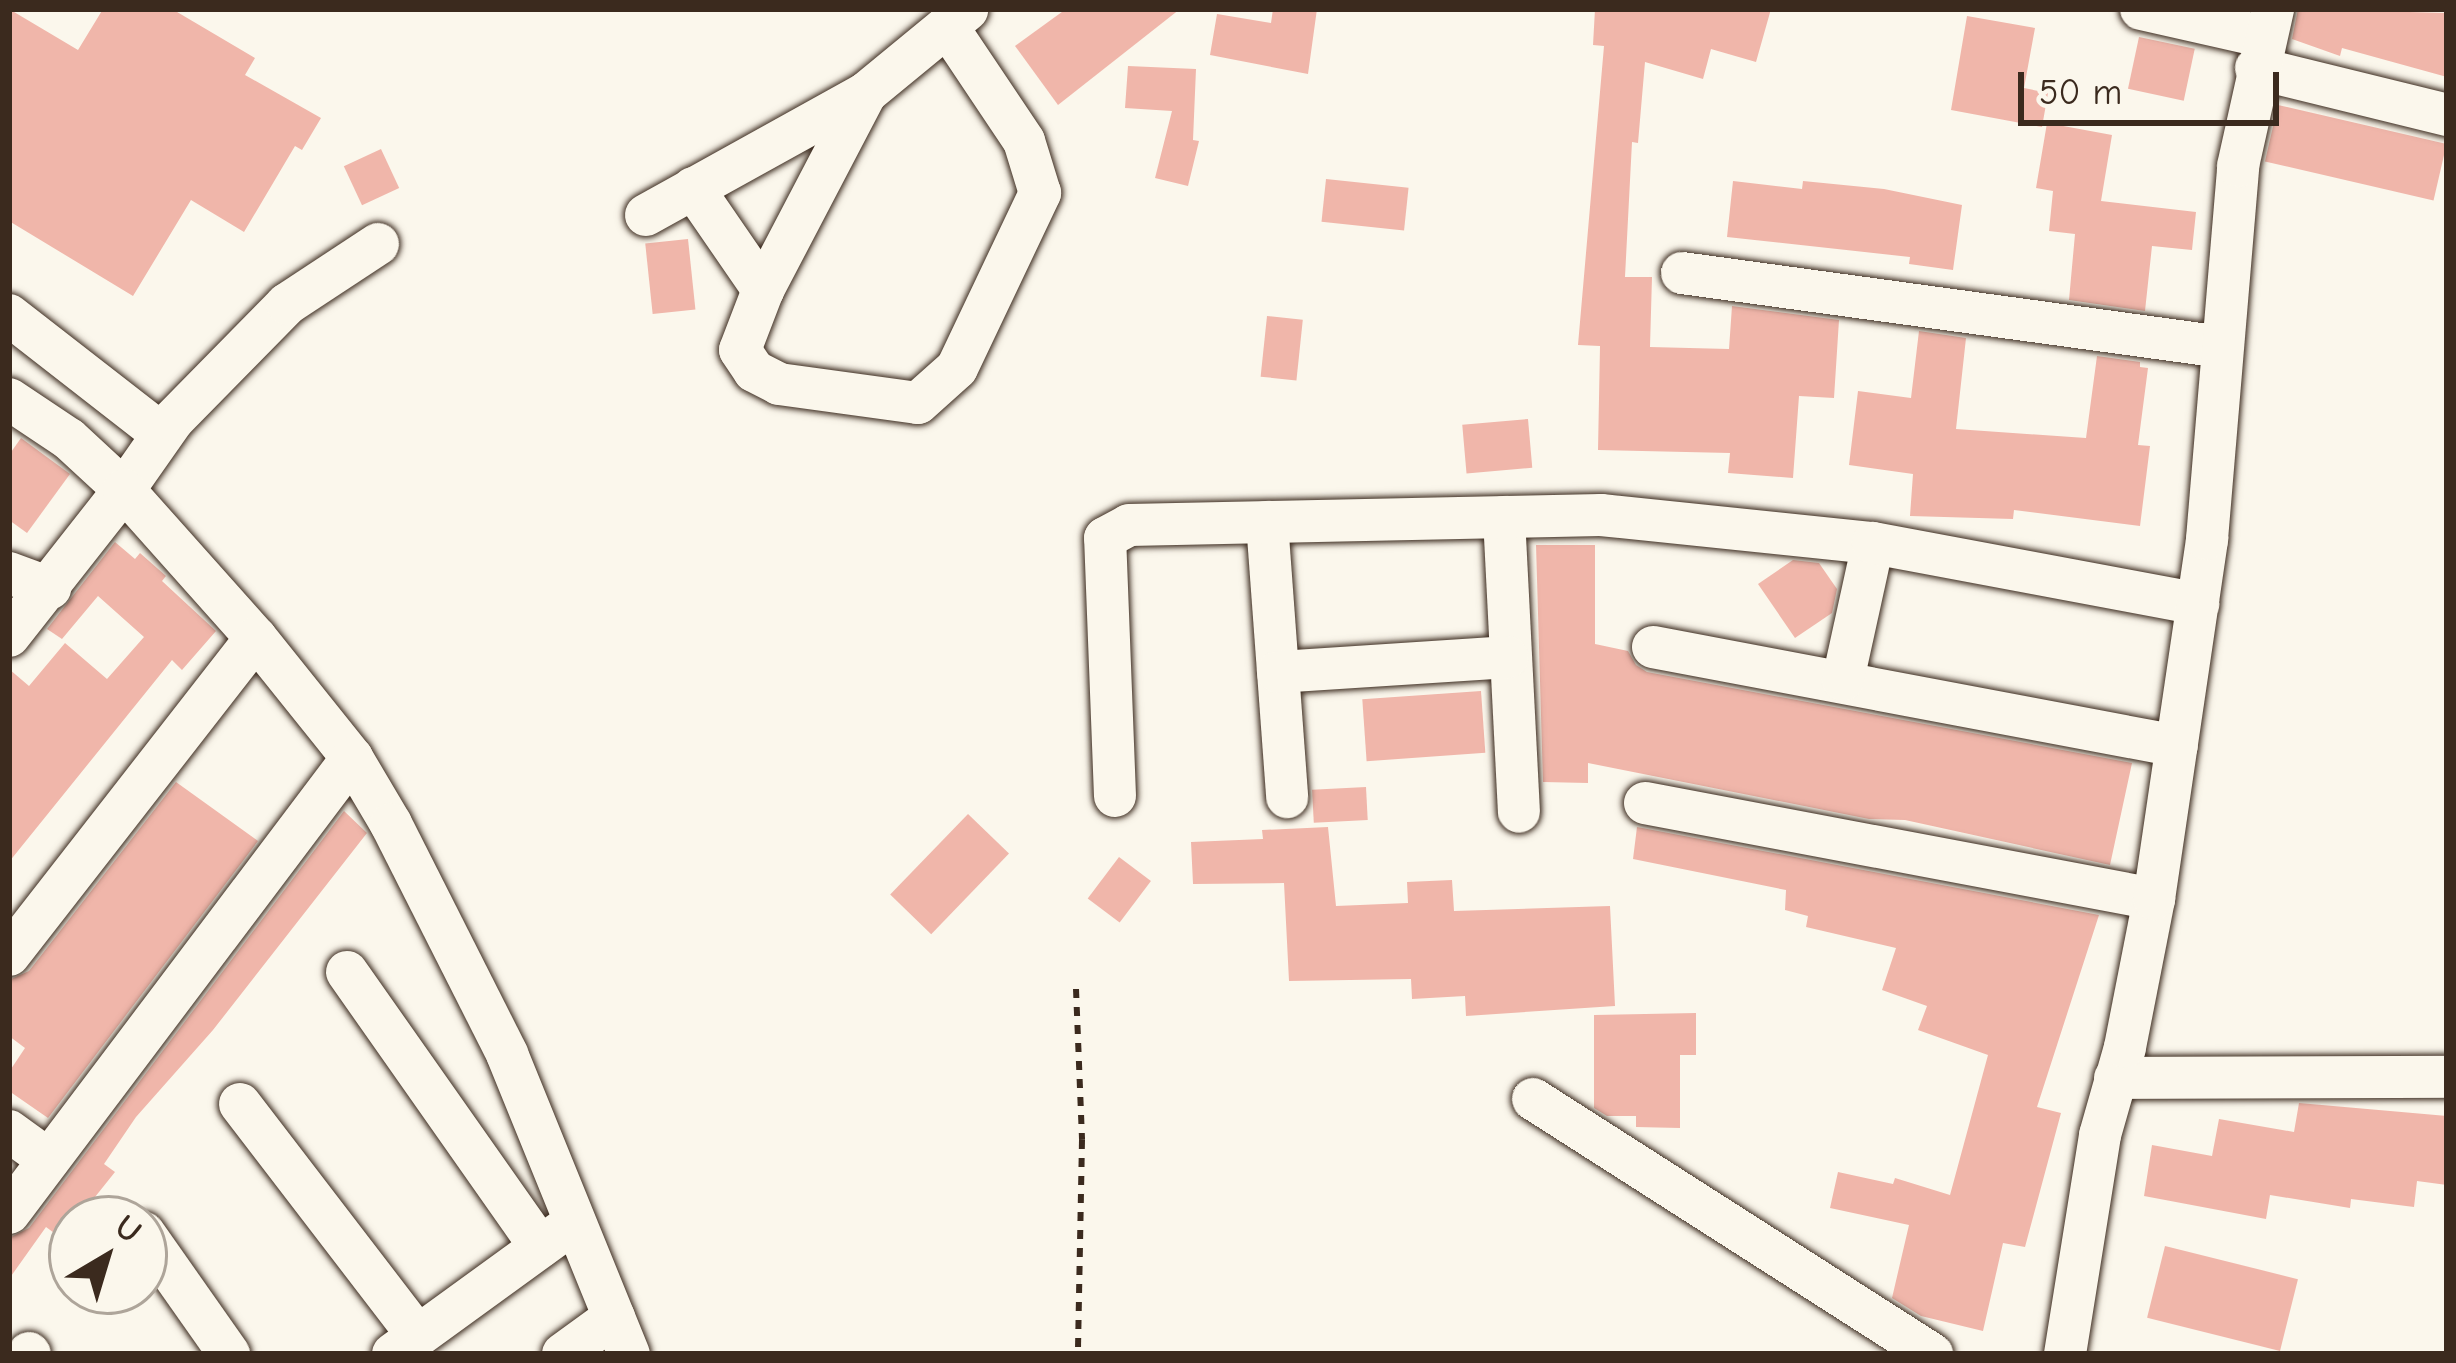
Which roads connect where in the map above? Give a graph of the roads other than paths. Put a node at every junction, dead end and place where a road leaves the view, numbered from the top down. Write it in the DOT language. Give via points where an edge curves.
graph roads {
  1 [pos="2141,9"];
  2 [pos="957,17"];
  3 [pos="2264,38"];
  4 [pos="866,93"];
  5 [pos="2447,116"];
  6 [pos="693,188"];
  7 [pos="646,215"];
  8 [pos="379,244"];
  9 [pos="1682,273"];
  10 [pos="763,290"];
  11 [pos="9,315"];
  12 [pos="2222,347"];
  13 [pos="9,399"];
  14 [pos="162,434"];
  15 [pos="124,490"];
  16 [pos="1504,517"];
  17 [pos="1267,522"];
  18 [pos="1874,543"];
  19 [pos="9,573"];
  20 [pos="50,588"];
  21 [pos="2198,604"];
  22 [pos="9,635"];
  23 [pos="256,638"];
  24 [pos="1653,647"];
  25 [pos="1508,657"];
  26 [pos="1278,672"];
  27 [pos="1843,680"];
  28 [pos="2177,746"];
  29 [pos="352,758"];
  30 [pos="1115,796"];
  31 [pos="1287,797"];
  32 [pos="1645,803"];
  33 [pos="1519,812"];
  34 [pos="2153,899"];
  35 [pos="9,955"];
  36 [pos="347,972"];
  37 [pos="2447,1077"];
  38 [pos="2115,1078"];
  39 [pos="1533,1099"];
  40 [pos="240,1104"];
  41 [pos="9,1131"];
  42 [pos="49,1160"];
  43 [pos="9,1213"];
  44 [pos="575,1221"];
  45 [pos="540,1247"];
  46 [pos="168,1267"];
  47 [pos="621,1335"];
  48 [pos="406,1345"];
  49 [pos="229,1354"];
  50 [pos="563,1354"];
  51 [pos="1932,1354"];
  52 [pos="2065,1354"];
  1 -- 3 [label="street"];
  2 -- 4 [label="street"];
  2 -- 10 [label="street" via="1024,141 1040,193 957,368 918,403 778,384 754,371 740,350"];
  3 -- 5 [label="street"];
  3 -- 12 [label="street" via="2238,166"];
  4 -- 6 [label="street"];
  4 -- 10 [label="street"];
  6 -- 7 [label="street"];
  6 -- 10 [label="street"];
  8 -- 14 [label="street" via="287,304"];
  9 -- 12 [label="street"];
  11 -- 14 [label="street"];
  12 -- 21 [label="street"];
  13 -- 15 [label="street"];
  14 -- 15 [label="street"];
  15 -- 20 [label="street"];
  15 -- 23 [label="street"];
  16 -- 17 [label="street"];
  16 -- 18 [label="street" via="1601,515"];
  16 -- 25 [label="street"];
  17 -- 26 [label="street"];
  17 -- 30 [label="street" via="1129,525 1105,538"];
  18 -- 21 [label="street"];
  18 -- 27 [label="street"];
  19 -- 20 [label="street"];
  20 -- 22 [label="street"];
  21 -- 28 [label="street"];
  23 -- 29 [label="street"];
  23 -- 35 [label="street"];
  24 -- 27 [label="street"];
  25 -- 26 [label="street"];
  25 -- 33 [label="street"];
  26 -- 31 [label="street"];
  27 -- 28 [label="street"];
  28 -- 34 [label="street"];
  29 -- 42 [label="street"];
  29 -- 44 [label="street" via="507,1054"];
  32 -- 34 [label="street"];
  34 -- 38 [label="street"];
  36 -- 45 [label="street"];
  37 -- 38 [label="street"];
  38 -- 52 [label="street"];
  39 -- 51 [label="street"];
  40 -- 48 [label="street"];
  41 -- 42 [label="street"];
  42 -- 43 [label="street"];
  44 -- 45 [label="street"];
  44 -- 47 [label="street"];
  45 -- 48 [label="street"];
  46 -- 49 [label="street"];
  47 -- 50 [label="street"];
}
